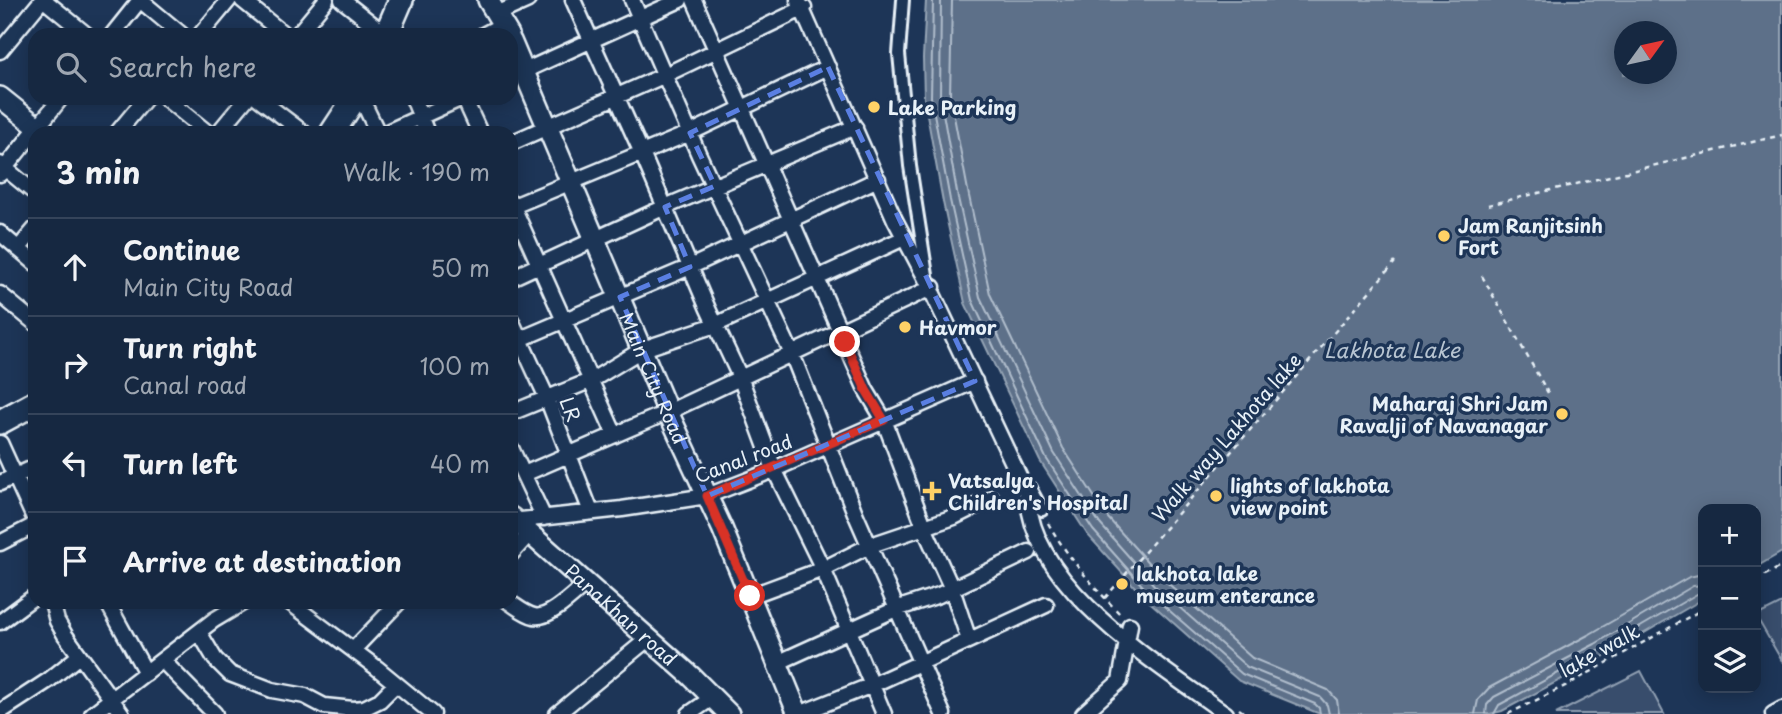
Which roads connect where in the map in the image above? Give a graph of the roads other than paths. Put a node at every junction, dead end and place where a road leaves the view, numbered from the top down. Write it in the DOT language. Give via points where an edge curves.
graph roads {
  1 [pos="43,0"];
  2 [pos="140,0"];
  3 [pos="229,0"];
  4 [pos="242,0"];
  5 [pos="326,0"];
  6 [pos="342,0"];
  7 [pos="401,0"];
  8 [pos="528,0"];
  9 [pos="573,0"];
  10 [pos="632,0"];
  11 [pos="680,0"];
  12 [pos="694,0"];
  13 [pos="903,0"];
  14 [pos="802,5"];
  15 [pos="640,18"];
  16 [pos="502,23"];
  17 [pos="78,28"];
  18 [pos="118,28"];
  19 [pos="174,28"];
  20 [pos="206,28"];
  21 [pos="276,28"];
  22 [pos="304,28"];
  23 [pos="377,28"];
  24 [pos="389,28"];
  25 [pos="592,40"];
  26 [pos="717,50"];
  27 [pos="0,51"];
  28 [pos="828,67"];
  29 [pos="518,74"];
  30 [pos="665,75"];
  31 [pos="0,97"];
  32 [pos="617,97"];
  33 [pos="57,105"];
  34 [pos="140,105"];
  35 [pos="174,105"];
  36 [pos="241,105"];
  37 [pos="267,105"];
  38 [pos="350,105"];
  39 [pos="364,105"];
  40 [pos="416,105"];
  41 [pos="447,105"];
  42 [pos="466,105"];
  43 [pos="744,109"];
  44 [pos="420,117"];
  45 [pos="36,126"];
  46 [pos="44,126"];
  47 [pos="123,126"];
  48 [pos="199,126"];
  49 [pos="224,126"];
  50 [pos="294,126"];
  51 [pos="337,126"];
  52 [pos="375,126"];
  53 [pos="400,126"];
  54 [pos="424,126"];
  55 [pos="477,126"];
  56 [pos="854,127"];
  57 [pos="548,128"];
  58 [pos="690,133"];
  59 [pos="518,140"];
  60 [pos="28,143"];
  61 [pos="641,151"];
  62 [pos="767,163"];
  63 [pos="2,168"];
  64 [pos="878,179"];
  65 [pos="571,181"];
  66 [pos="715,186"];
  67 [pos="28,188"];
  68 [pos="518,203"];
  69 [pos="664,207"];
  70 [pos="518,218"];
  71 [pos="793,220"];
  72 [pos="0,233"];
  73 [pos="28,237"];
  74 [pos="904,238"];
  75 [pos="596,239"];
  76 [pos="741,244"];
  77 [pos="18,249"];
  78 [pos="28,257"];
  79 [pos="539,265"];
  80 [pos="690,267"];
  81 [pos="518,275"];
  82 [pos="818,278"];
  83 [pos="932,288"];
  84 [pos="0,294"];
  85 [pos="620,297"];
  86 [pos="767,300"];
  87 [pos="28,317"];
  88 [pos="564,320"];
  89 [pos="715,325"];
  90 [pos="841,331"];
  91 [pos="518,340"];
  92 [pos="518,346"];
  93 [pos="643,349"];
  94 [pos="792,355"];
  95 [pos="740,377"];
  96 [pos="592,380"];
  97 [pos="975,381"];
  98 [pos="547,398"];
  99 [pos="28,407"];
  100 [pos="518,410"];
  101 [pos="668,412"];
  102 [pos="884,420"];
  103 [pos="0,422"];
  104 [pos="615,435"];
  105 [pos="0,443"];
  106 [pos="828,445"];
  107 [pos="568,456"];
  108 [pos="518,462"];
  109 [pos="774,469"];
  110 [pos="28,470"];
  111 [pos="524,474"];
  112 [pos="15,476"];
  113 [pos="0,483"];
  114 [pos="707,496"];
  115 [pos="992,498"];
  116 [pos="28,505"];
  117 [pos="1042,510"];
  118 [pos="591,512"];
  119 [pos="544,518"];
  120 [pos="518,523"];
  121 [pos="518,524"];
  122 [pos="925,526"];
  123 [pos="28,529"];
  124 [pos="0,543"];
  125 [pos="870,545"];
  126 [pos="1029,552"];
  127 [pos="823,569"];
  128 [pos="587,583"];
  129 [pos="952,589"];
  130 [pos="750,596"];
  131 [pos="28,601"];
  132 [pos="1046,604"];
  133 [pos="518,607"];
  134 [pos="54,609"];
  135 [pos="111,609"];
  136 [pos="234,609"];
  137 [pos="298,609"];
  138 [pos="392,609"];
  139 [pos="897,609"];
  140 [pos="0,622"];
  141 [pos="1130,625"];
  142 [pos="199,632"];
  143 [pos="848,632"];
  144 [pos="649,638"];
  145 [pos="969,639"];
  146 [pos="1127,642"];
  147 [pos="353,650"];
  148 [pos="79,656"];
  149 [pos="162,660"];
  150 [pos="777,663"];
  151 [pos="919,663"];
  152 [pos="146,673"];
  153 [pos="396,684"];
  154 [pos="872,685"];
  155 [pos="712,698"];
  156 [pos="111,699"];
  157 [pos="1782,709"];
  158 [pos="0,712"];
  159 [pos="92,714"];
  160 [pos="122,714"];
  161 [pos="215,714"];
  162 [pos="433,714"];
  163 [pos="557,714"];
  164 [pos="689,714"];
  165 [pos="729,714"];
  166 [pos="799,714"];
  167 [pos="884,714"];
  168 [pos="943,714"];
  169 [pos="1083,714"];
  170 [pos="1226,714"];
  171 [pos="1773,714"];
  1 -- 17 [label="street"];
  1 -- 27 [label="street"];
  2 -- 18 [label="street"];
  2 -- 19 [label="street"];
  3 -- 20 [label="street"];
  4 -- 21 [label="street"];
  5 -- 22 [label="street"];
  6 -- 23 [label="street"];
  7 -- 24 [label="main road"];
  8 -- 16 [label="street"];
  9 -- 25 [label="street"];
  10 -- 15 [label="street"];
  11 -- 15 [label="street"];
  12 -- 26 [label="street"];
  13 -- 83 [label="street" via="899,54 910,166"];
  14 -- 26 [label="street"];
  14 -- 28 [label="street"];
  15 -- 25 [label="street"];
  15 -- 30 [label="street"];
  25 -- 29 [label="street"];
  25 -- 32 [label="street"];
  26 -- 30 [label="street"];
  26 -- 43 [label="street"];
  28 -- 43 [label="street"];
  28 -- 56 [label="street"];
  29 -- 57 [label="street, Main City Road"];
  30 -- 32 [label="street"];
  30 -- 58 [label="street"];
  31 -- 45 [label="street"];
  32 -- 57 [label="street"];
  32 -- 61 [label="street"];
  33 -- 46 [label="street"];
  34 -- 47 [label="street"];
  35 -- 48 [label="street"];
  36 -- 49 [label="street"];
  37 -- 50 [label="street"];
  38 -- 51 [label="main road"];
  39 -- 52 [label="street"];
  40 -- 44 [label="street"];
  41 -- 44 [label="street"];
  42 -- 55 [label="street"];
  43 -- 58 [label="street"];
  43 -- 62 [label="street"];
  44 -- 53 [label="street"];
  44 -- 54 [label="street"];
  56 -- 62 [label="street"];
  56 -- 64 [label="street"];
  57 -- 59 [label="street"];
  57 -- 65 [label="street, Main City Road"];
  58 -- 61 [label="street"];
  58 -- 66 [label="street"];
  60 -- 63 [label="street"];
  61 -- 65 [label="street"];
  61 -- 69 [label="street"];
  62 -- 66 [label="street"];
  62 -- 71 [label="street"];
  63 -- 67 [label="street"];
  64 -- 71 [label="street"];
  64 -- 74 [label="street"];
  65 -- 68 [label="street"];
  65 -- 75 [label="street, Main City Road"];
  66 -- 69 [label="street"];
  66 -- 76 [label="street"];
  69 -- 75 [label="street"];
  69 -- 80 [label="street"];
  70 -- 79 [label="street"];
  71 -- 76 [label="street"];
  71 -- 82 [label="street"];
  72 -- 77 [label="street"];
  73 -- 77 [label="street"];
  74 -- 82 [label="street"];
  74 -- 83 [label="street"];
  75 -- 79 [label="street"];
  75 -- 85 [label="street, Main City Road"];
  76 -- 80 [label="street"];
  76 -- 86 [label="street"];
  77 -- 78 [label="street"];
  79 -- 81 [label="street"];
  79 -- 88 [label="street"];
  80 -- 85 [label="street"];
  80 -- 89 [label="street"];
  82 -- 86 [label="street"];
  82 -- 90 [label="street"];
  83 -- 90 [label="street"];
  83 -- 97 [label="street"];
  84 -- 87 [label="street"];
  85 -- 88 [label="street"];
  85 -- 93 [label="street, Main City Road"];
  86 -- 89 [label="street"];
  86 -- 94 [label="street"];
  88 -- 91 [label="street"];
  88 -- 96 [label="street"];
  89 -- 93 [label="street"];
  89 -- 95 [label="street"];
  90 -- 94 [label="street"];
  90 -- 102 [label="street"];
  92 -- 98 [label="street, LR"];
  93 -- 96 [label="street"];
  93 -- 101 [label="street, Main City Road"];
  94 -- 95 [label="street"];
  94 -- 106 [label="street"];
  95 -- 101 [label="street"];
  95 -- 109 [label="street"];
  96 -- 98 [label="street"];
  96 -- 104 [label="street"];
  97 -- 102 [label="street, Canal road"];
  97 -- 117 [label="street"];
  97 -- 146 [label="street" via="1028,495 1029,510 1049,562"];
  98 -- 100 [label="street"];
  98 -- 107 [label="street, LR"];
  99 -- 103 [label="main road"];
  101 -- 104 [label="street"];
  101 -- 114 [label="street, Main City Road"];
  102 -- 106 [label="street, Canal road"];
  102 -- 122 [label="street"];
  104 -- 107 [label="street"];
  105 -- 112 [label="street"];
  106 -- 109 [label="street, Canal road"];
  106 -- 125 [label="street"];
  107 -- 111 [label="street"];
  107 -- 118 [label="street, LR"];
  108 -- 111 [label="street"];
  109 -- 114 [label="street, Canal road"];
  109 -- 127 [label="street"];
  110 -- 112 [label="street"];
  111 -- 119 [label="street"];
  112 -- 113 [label="street"];
  112 -- 116 [label="street"];
  114 -- 118 [label="street, Canal road"];
  114 -- 130 [label="street, Main City Road"];
  115 -- 122 [label="street"];
  118 -- 119 [label="street, Canal road"];
  119 -- 120 [label="street, Canal road"];
  121 -- 128 [label="street, PanaKhan road"];
  122 -- 125 [label="street"];
  122 -- 129 [label="street"];
  123 -- 124 [label="street"];
  125 -- 127 [label="street"];
  125 -- 139 [label="street"];
  126 -- 129 [label="street"];
  127 -- 130 [label="street"];
  127 -- 143 [label="street"];
  128 -- 133 [label="street" via="541,617"];
  128 -- 144 [label="street, PanaKhan road"];
  129 -- 139 [label="street"];
  129 -- 145 [label="street"];
  130 -- 150 [label="street, Main City Road"];
  131 -- 140 [label="street"];
  132 -- 145 [label="street"];
  134 -- 148 [label="street"];
  135 -- 152 [label="street"];
  136 -- 142 [label="street"];
  137 -- 147 [label="street"];
  138 -- 147 [label="street"];
  139 -- 143 [label="street"];
  139 -- 151 [label="street"];
  141 -- 146 [label="street"];
  142 -- 149 [label="street"];
  142 -- 153 [label="street" via="215,660 230,674 324,706 364,708"];
  143 -- 150 [label="street"];
  143 -- 154 [label="street"];
  144 -- 155 [label="street, PanaKhan road"];
  144 -- 163 [label="street"];
  145 -- 151 [label="street"];
  146 -- 169 [label="street" via="1121,681"];
  146 -- 170 [label="street"];
  147 -- 153 [label="street"];
  148 -- 156 [label="street"];
  148 -- 158 [label="street"];
  149 -- 152 [label="street"];
  149 -- 161 [label="street"];
  150 -- 166 [label="street, Main City Road"];
  151 -- 154 [label="street"];
  151 -- 168 [label="street"];
  152 -- 156 [label="street"];
  153 -- 162 [label="street"];
  154 -- 166 [label="street"];
  154 -- 167 [label="street"];
  155 -- 164 [label="street"];
  155 -- 165 [label="street, PanaKhan road"];
  156 -- 159 [label="street"];
  156 -- 160 [label="street"];
  157 -- 171 [label="street"];
}
